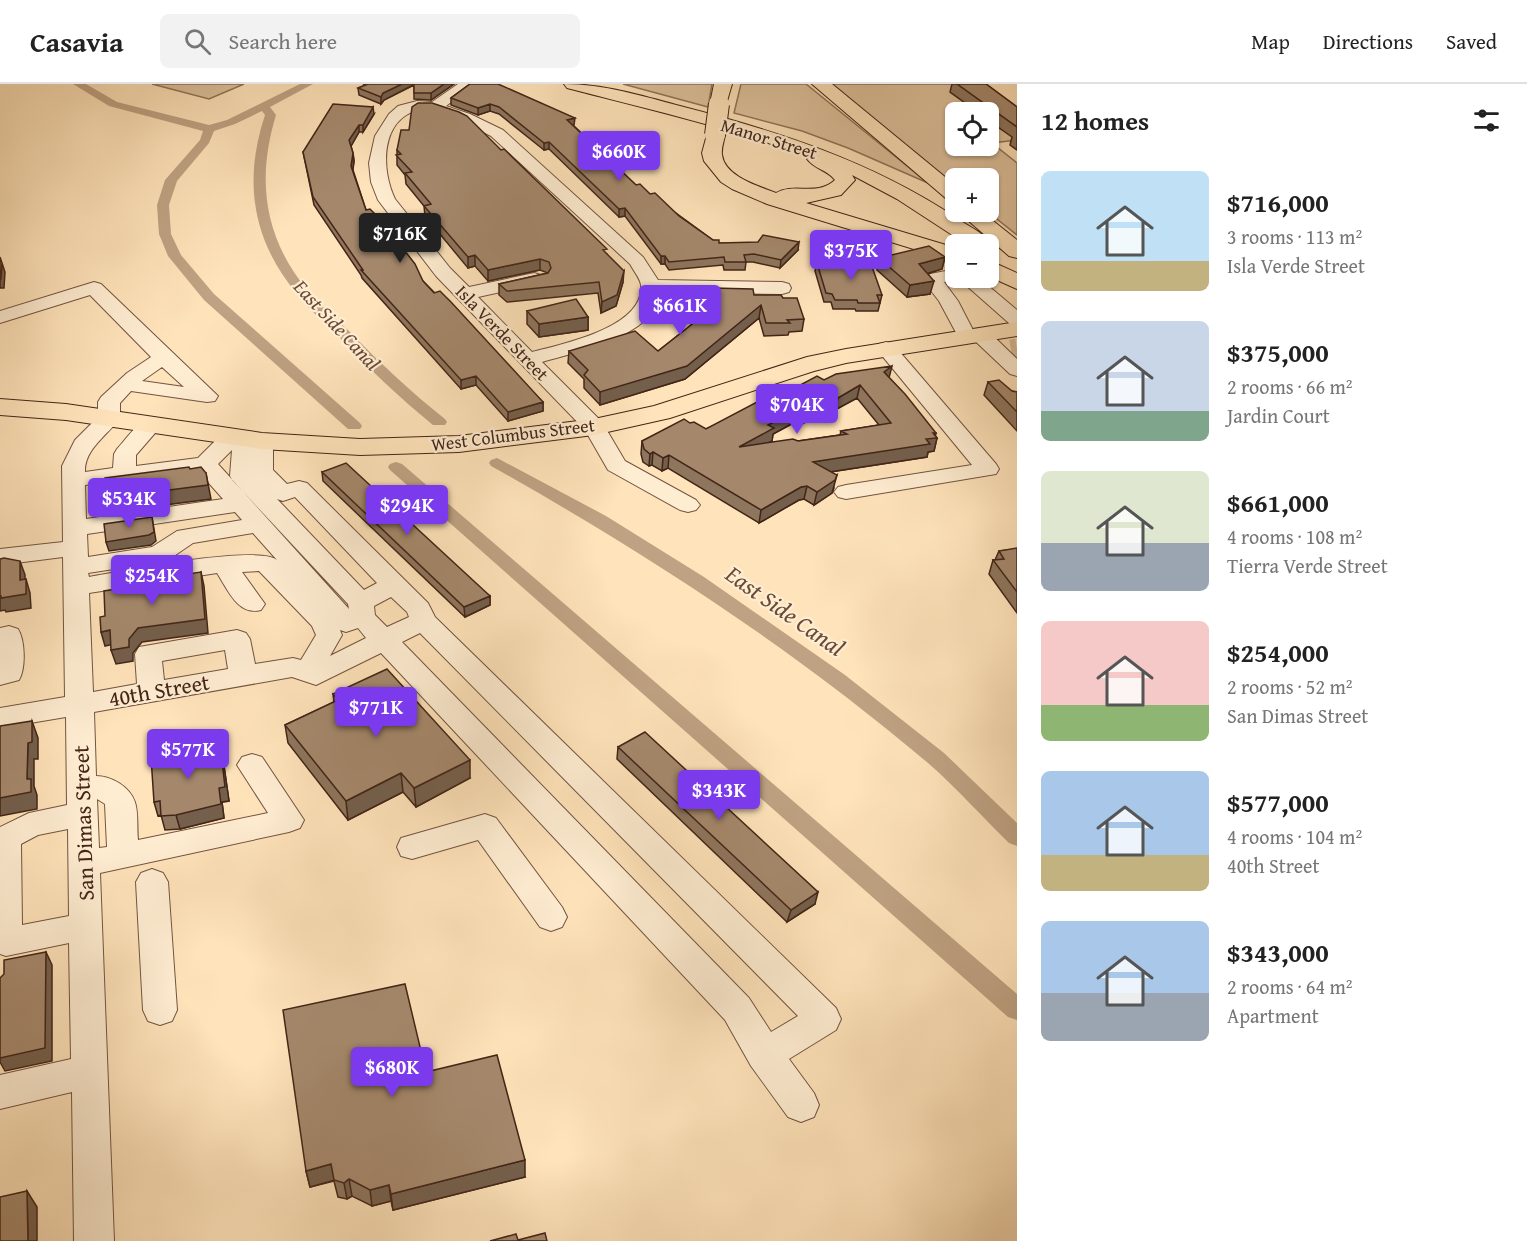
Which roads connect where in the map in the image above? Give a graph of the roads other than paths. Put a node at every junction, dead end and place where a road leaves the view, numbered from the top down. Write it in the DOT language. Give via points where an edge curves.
graph roads {
  1 [pos="468,84"];
  2 [pos="573,84"];
  3 [pos="601,84"];
  4 [pos="723,84"];
  5 [pos="821,84"];
  6 [pos="435,107"];
  7 [pos="779,141"];
  8 [pos="945,188"];
  9 [pos="754,192"];
  10 [pos="945,204"];
  11 [pos="945,209"];
  12 [pos="974,222"];
  13 [pos="1017,251"];
  14 [pos="945,252"];
  15 [pos="999,260"];
  16 [pos="999,273"];
  17 [pos="1017,275"];
  18 [pos="945,276"];
  19 [pos="540,278"];
  20 [pos="1017,282"];
  21 [pos="651,286"];
  22 [pos="782,288"];
  23 [pos="980,288"];
  24 [pos="465,294"];
  25 [pos="0,317"];
  26 [pos="1017,320"];
  27 [pos="974,335"];
  28 [pos="886,348"];
  29 [pos="1012,356"];
  30 [pos="164,358"];
  31 [pos="528,358"];
  32 [pos="139,387"];
  33 [pos="0,407"];
  34 [pos="110,418"];
  35 [pos="151,425"];
  36 [pos="594,427"];
  37 [pos="246,440"];
  38 [pos="205,464"];
  39 [pos="124,472"];
  40 [pos="73,480"];
  41 [pos="846,492"];
  42 [pos="240,504"];
  43 [pos="688,505"];
  44 [pos="259,525"];
  45 [pos="0,556"];
  46 [pos="75,557"];
  47 [pos="223,564"];
  48 [pos="394,585"];
  49 [pos="252,604"];
  50 [pos="361,610"];
  51 [pos="423,621"];
  52 [pos="0,637"];
  53 [pos="384,640"];
  54 [pos="312,673"];
  55 [pos="0,675"];
  56 [pos="243,676"];
  57 [pos="151,691"];
  58 [pos="79,703"];
  59 [pos="0,718"];
  60 [pos="252,765"];
  61 [pos="82,801"];
  62 [pos="412,847"];
  63 [pos="123,856"];
  64 [pos="84,864"];
  65 [pos="152,882"];
  66 [pos="551,917"];
  67 [pos="86,926"];
  68 [pos="160,1010"];
  69 [pos="764,1054"];
  70 [pos="90,1071"];
  71 [pos="0,1092"];
  72 [pos="801,1105"];
  73 [pos="94,1241"];
  1 -- 6 [label="street"];
  2 -- 7 [label="main road, Manor Street"];
  3 -- 10 [label="main road, Manor Street" via="830,148 883,170"];
  4 -- 9 [label="main road, bridge" via="712,153 714,162 728,178"];
  5 -- 8 [label="main road"];
  6 -- 21 [label="street" via="483,125 509,142 637,261"];
  6 -- 24 [label="street, Isla Verde Street" via="417,105 399,111 378,145 376,164 387,200"];
  7 -- 9 [label="main road" via="831,166 845,180 833,192 810,196"];
  7 -- 11 [label="main road, Manor Street" via="822,155 909,197"];
  9 -- 14 [label="main road"];
  12 -- 13 [label="main road"];
  15 -- 17 [label="main road"];
  16 -- 20 [label="main road"];
  18 -- 27 [label="street" via="934,283 945,292 956,318"];
  19 -- 24 [label="street"];
  21 -- 22 [label="street"];
  21 -- 31 [label="street" via="645,308 628,325 597,340"];
  23 -- 26 [label="street"];
  24 -- 31 [label="street, Isla Verde Street"];
  25 -- 30 [label="street" via="94,288"];
  27 -- 28 [label="main road, West Columbus Street"];
  27 -- 29 [label="main road, West Columbus Street"];
  28 -- 36 [label="main road, West Columbus Street" via="807,365 701,400"];
  28 -- 41 [label="street" via="988,469"];
  30 -- 32 [label="street" via="207,396"];
  30 -- 34 [label="street" via="125,383 109,402"];
  31 -- 36 [label="street, Isla Verde Street"];
  33 -- 34 [label="main road, West Columbus Street"];
  34 -- 35 [label="main road, West Columbus Street"];
  34 -- 40 [label="street, San Dimas Street" via="78,453"];
  35 -- 37 [label="main road, West Columbus Street"];
  35 -- 39 [label="street" via="125,454"];
  36 -- 37 [label="main road, West Columbus Street" via="504,440 410,446"];
  36 -- 43 [label="street, Isla Verde Street" via="616,465"];
  37 -- 38 [label="street"];
  37 -- 48 [label="street" via="262,471 283,494 299,488"];
  37 -- 50 [label="street" via="241,476"];
  38 -- 39 [label="street"];
  38 -- 42 [label="street"];
  39 -- 40 [label="street"];
  40 -- 46 [label="street, San Dimas Street"];
  42 -- 44 [label="street"];
  42 -- 46 [label="street"];
  44 -- 46 [label="street" via="186,536 159,554"];
  44 -- 50 [label="street" via="346,623"];
  45 -- 46 [label="street"];
  46 -- 47 [label="street"];
  46 -- 58 [label="street, San Dimas Street"];
  47 -- 49 [label="street"];
  47 -- 54 [label="street" via="266,563 323,622 329,635"];
  48 -- 50 [label="street"];
  48 -- 51 [label="street" via="419,609"];
  50 -- 53 [label="street"];
  51 -- 53 [label="street"];
  51 -- 69 [label="street" via="824,1019"];
  52 -- 55 [label="street" via="9,635 9,673"];
  53 -- 54 [label="street"];
  53 -- 69 [label="street" via="737,1009"];
  54 -- 56 [label="street, 40th Street" via="293,667"];
  56 -- 57 [label="street, 40th Street"];
  56 -- 57 [label="street" via="237,639 148,654"];
  57 -- 58 [label="street, 40th Street"];
  58 -- 59 [label="street, 40th Street"];
  58 -- 61 [label="street, San Dimas Street"];
  60 -- 63 [label="street" via="289,820"];
  61 -- 63 [label="street" via="102,788 120,799"];
  61 -- 64 [label="street, San Dimas Street"];
  61 -- 67 [label="street" via="10,833 6,841 6,942"];
  62 -- 66 [label="street" via="485,826"];
  63 -- 64 [label="street"];
  64 -- 67 [label="street, San Dimas Street"];
  65 -- 68 [label="street"];
  67 -- 70 [label="street, San Dimas Street"];
  69 -- 72 [label="street"];
  70 -- 71 [label="street"];
  70 -- 73 [label="street, San Dimas Street"];
}
